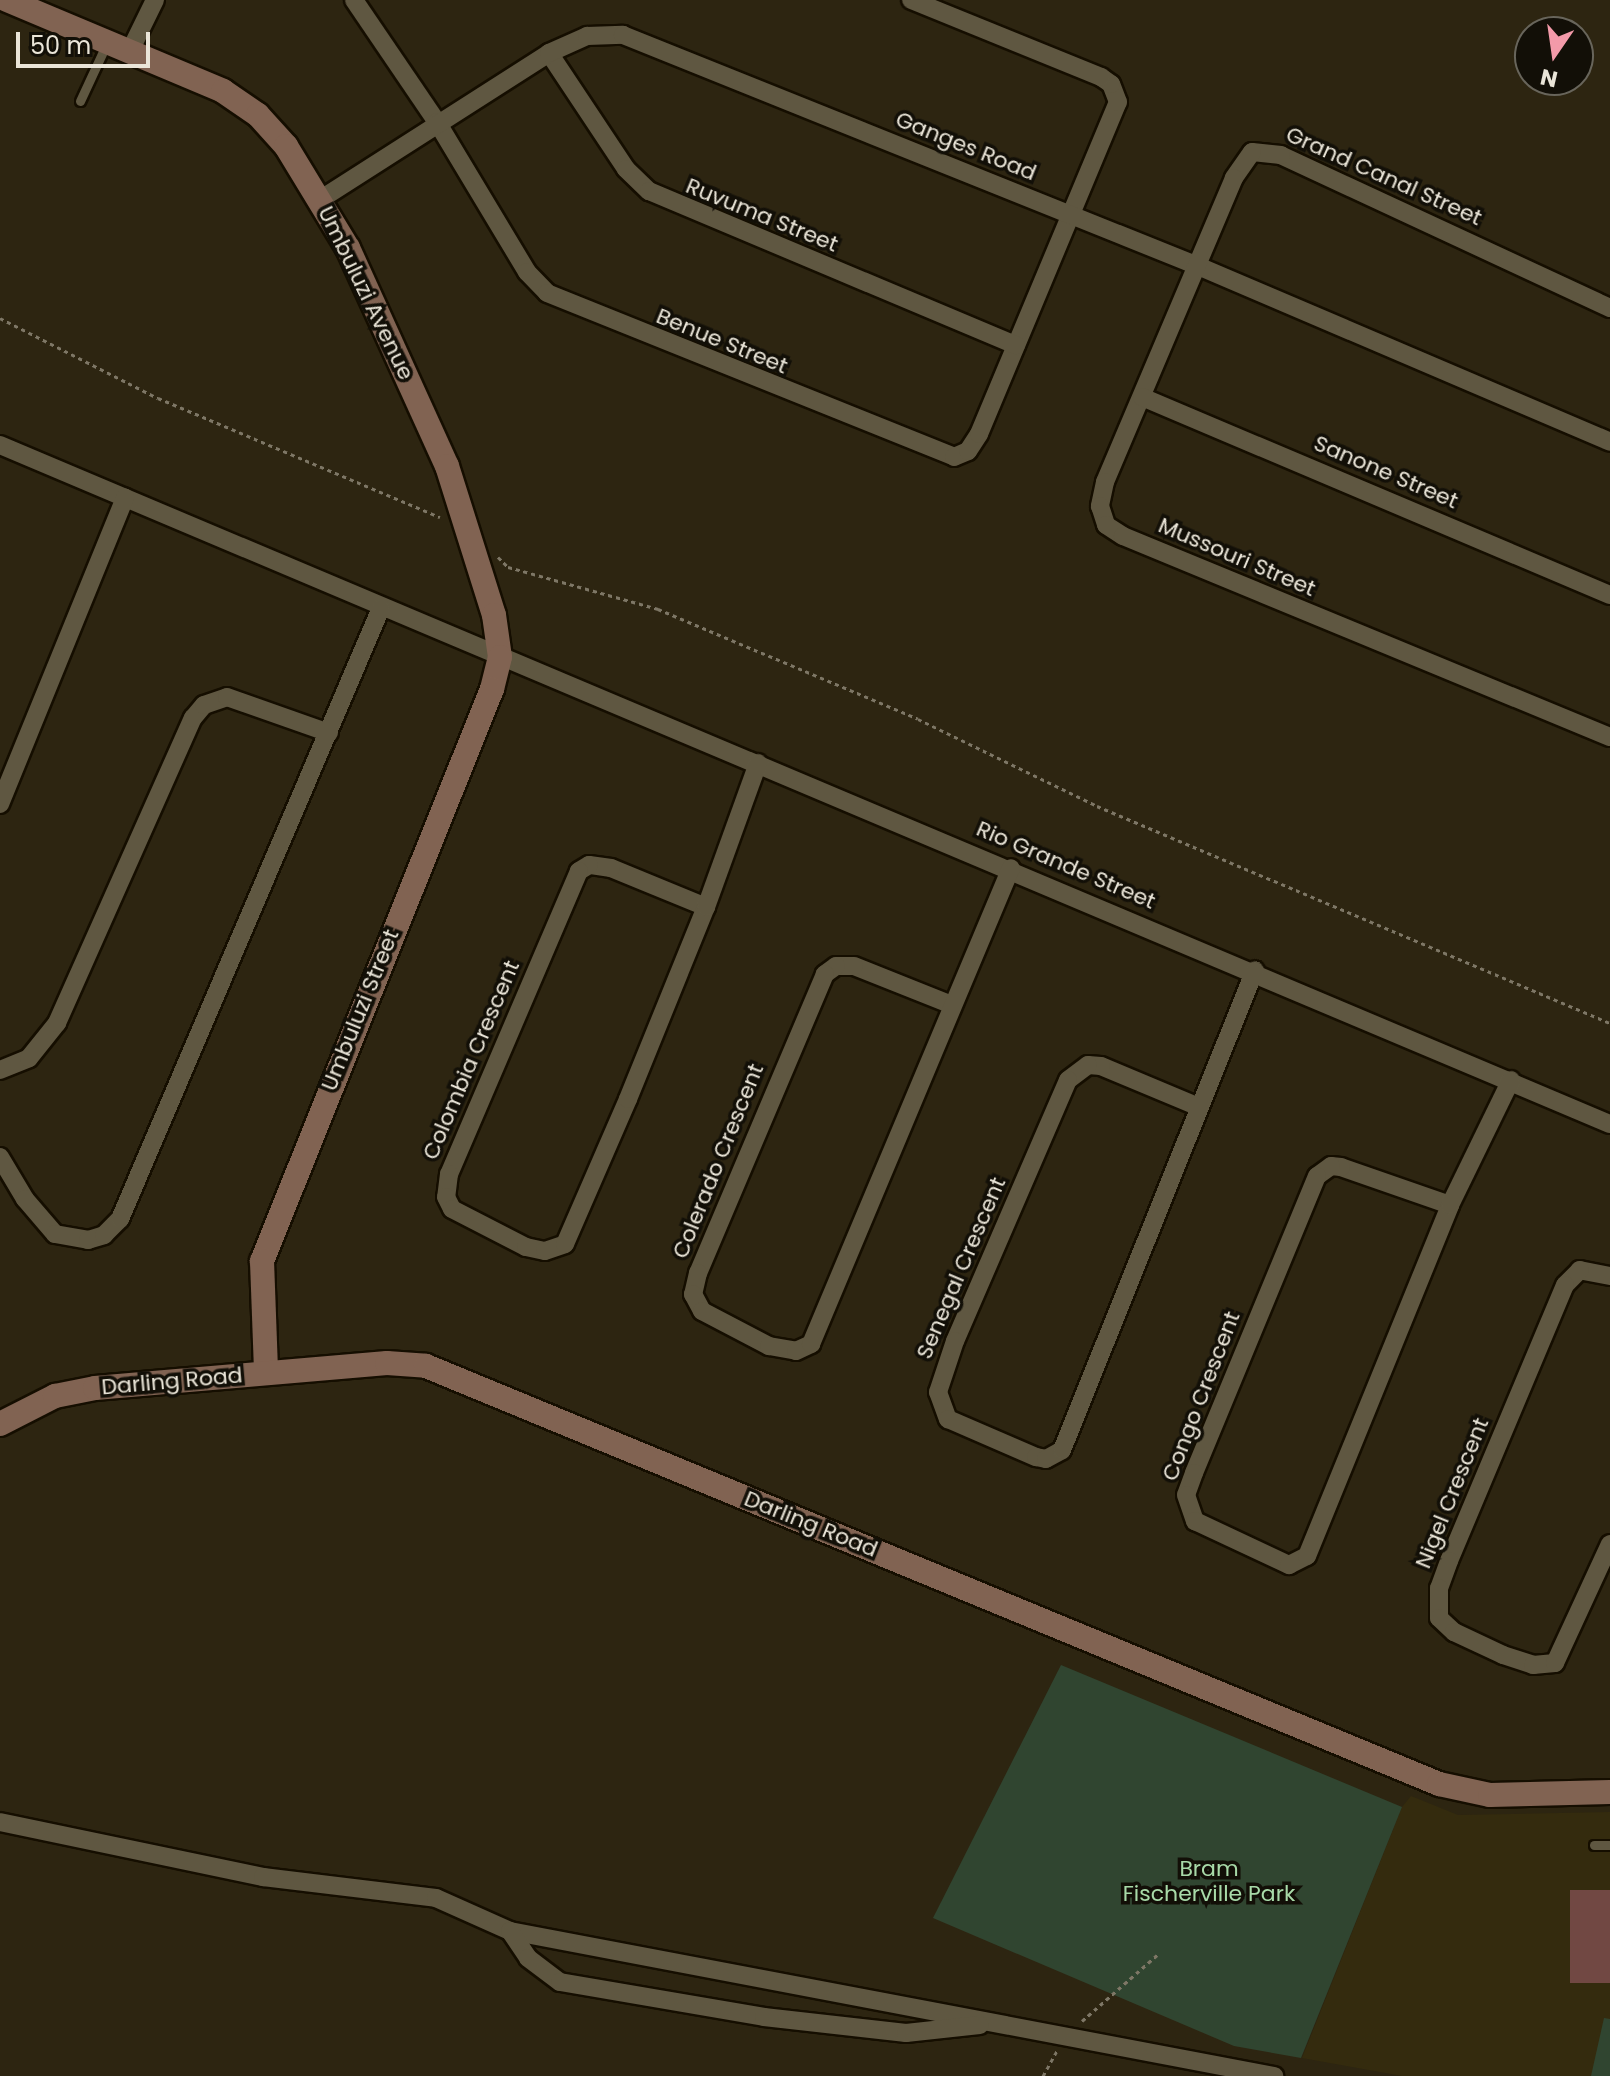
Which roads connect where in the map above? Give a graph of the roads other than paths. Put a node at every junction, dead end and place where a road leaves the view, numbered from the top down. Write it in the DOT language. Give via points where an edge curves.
graph roads {
  1 [pos="7,0"];
  2 [pos="155,0"];
  3 [pos="911,0"];
  4 [pos="364,3"];
  5 [pos="118,46"];
  6 [pos="549,53"];
  7 [pos="80,101"];
  8 [pos="437,122"];
  9 [pos="321,199"];
  10 [pos="1072,216"];
  11 [pos="1198,266"];
  12 [pos="1610,308"];
  13 [pos="1016,345"];
  14 [pos="1142,397"];
  15 [pos="1610,442"];
  16 [pos="1,448"];
  17 [pos="125,498"];
  18 [pos="1610,595"];
  19 [pos="381,608"];
  20 [pos="500,657"];
  21 [pos="329,733"];
  22 [pos="1610,737"];
  23 [pos="758,763"];
  24 [pos="0,804"];
  25 [pos="1011,868"];
  26 [pos="706,907"];
  27 [pos="1255,970"];
  28 [pos="952,1005"];
  29 [pos="0,1070"];
  30 [pos="1511,1080"];
  31 [pos="1199,1107"];
  32 [pos="1610,1124"];
  33 [pos="0,1157"];
  34 [pos="1450,1205"];
  35 [pos="1610,1276"];
  36 [pos="266,1372"];
  37 [pos="0,1424"];
  38 [pos="1610,1544"];
  39 [pos="1610,1792"];
  40 [pos="0,1822"];
  41 [pos="1594,1845"];
  42 [pos="1610,1845"];
  43 [pos="510,1931"];
  44 [pos="987,2022"];
  45 [pos="1274,2076"];
  1 -- 5 [label="street, Umbuluzi Avenue"];
  2 -- 5 [label="street"];
  3 -- 10 [label="street, Benue Street" via="1111,84 1116,112"];
  4 -- 8 [label="street, Benue Street"];
  5 -- 7 [label="lane"];
  5 -- 9 [label="street, Umbuluzi Avenue" via="223,91 258,115"];
  6 -- 8 [label="street, Ganges Road"];
  6 -- 10 [label="street, Ganges Road" via="605,34 645,41"];
  6 -- 13 [label="street, Ruvuma Street" via="626,169 649,191"];
  8 -- 9 [label="street, Ganges Road"];
  8 -- 13 [label="street, Benue Street" via="527,272 547,293 937,454 961,455 974,443"];
  9 -- 20 [label="street, Umbuluzi Avenue" via="447,466"];
  10 -- 11 [label="street, Ganges Road"];
  10 -- 13 [label="street, Benue Street"];
  11 -- 12 [label="street, Grand Canal Street" via="1239,168 1260,150 1483,245"];
  11 -- 14 [label="street, Mussouri Street"];
  11 -- 15 [label="street, Ganges Road"];
  14 -- 18 [label="street, Sanone Street"];
  14 -- 22 [label="street, Mussouri Street" via="1102,495 1101,515 1115,531"];
  16 -- 17 [label="street, Rio Grande Street"];
  17 -- 19 [label="street, Rio Grande Street"];
  17 -- 24 [label="street"];
  19 -- 20 [label="street, Rio Grande Street"];
  19 -- 21 [label="street"];
  20 -- 23 [label="street, Rio Grande Street"];
  20 -- 36 [label="street, Umbuluzi Street" via="268,1240 260,1277"];
  21 -- 29 [label="street" via="227,697 204,705 193,718 57,1023 29,1058"];
  21 -- 33 [label="street" via="120,1219 104,1235 88,1240 55,1234 25,1199"];
  23 -- 25 [label="street, Rio Grande Street"];
  23 -- 26 [label="street, Colombia Crescent"];
  25 -- 27 [label="street, Rio Grande Street"];
  25 -- 28 [label="street, Colerado Crescent"];
  26 -- 26 [label="street, Colombia Crescent" via="611,868 589,865 579,871 449,1174 446,1197 452,1209 526,1247 545,1251 565,1244"];
  27 -- 30 [label="street, Rio Grande Street"];
  27 -- 31 [label="street, Senegal Crescent"];
  28 -- 28 [label="street, Colerado Crescent" via="854,966 836,966 825,974 698,1273 693,1294 702,1311 769,1346 796,1351 811,1344"];
  30 -- 32 [label="street, Rio Grande Street"];
  30 -- 34 [label="street, Congo Crescent"];
  31 -- 31 [label="street, Senegal Crescent" via="1101,1066 1088,1065 1068,1080 955,1341 938,1392 948,1419 1036,1457 1046,1459 1062,1450"];
  34 -- 34 [label="street, Congo Crescent" via="1341,1167 1331,1166 1317,1176 1186,1495 1195,1521 1280,1562 1296,1565 1307,1556"];
  35 -- 38 [label="street, Nigel Crescent" via="1580,1270 1565,1285 1449,1561 1439,1588 1439,1618 1454,1632 1503,1655 1533,1665 1555,1663"];
  36 -- 37 [label="street, Darling Road" via="74,1391"];
  36 -- 39 [label="street, Darling Road" via="387,1363 426,1366 1428,1780 1490,1795"];
  40 -- 43 [label="street" via="263,1877 436,1898"];
  41 -- 42 [label="lane"];
  43 -- 44 [label="street"];
  43 -- 44 [label="street" via="528,1958 560,1982 764,2017 906,2033"];
  44 -- 45 [label="street"];
}
